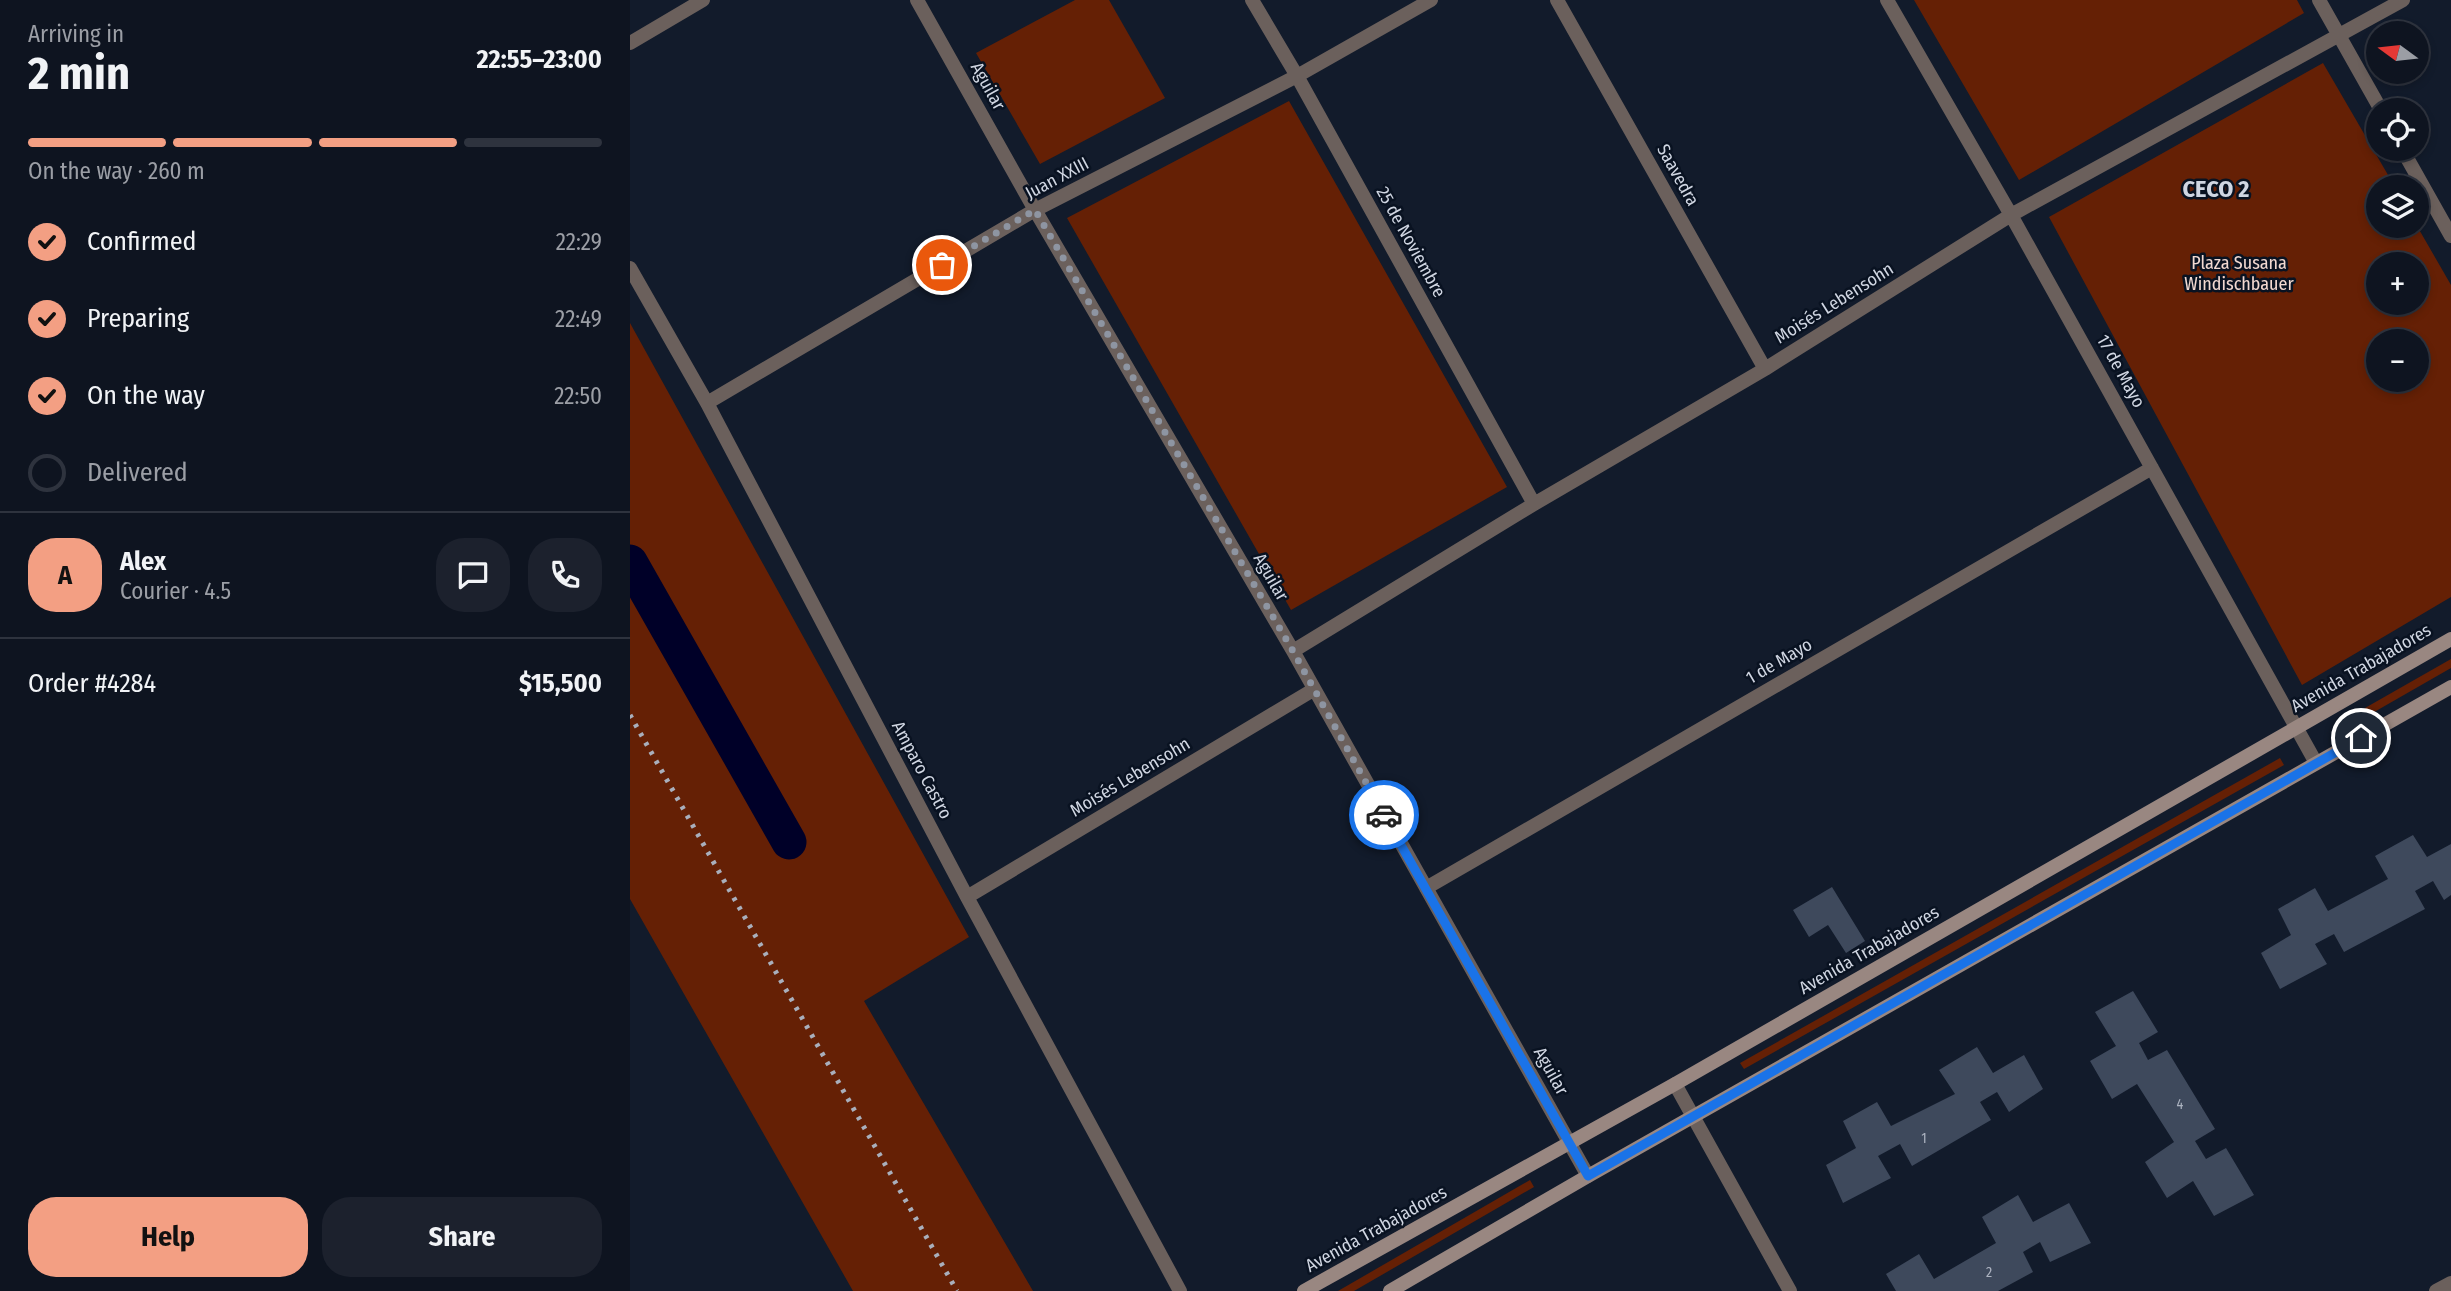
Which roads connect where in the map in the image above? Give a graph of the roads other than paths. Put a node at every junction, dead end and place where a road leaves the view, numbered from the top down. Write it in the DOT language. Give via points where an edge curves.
graph roads {
  1 [pos="703,0"];
  2 [pos="917,0"];
  3 [pos="1252,0"];
  4 [pos="1431,0"];
  5 [pos="1557,0"];
  6 [pos="1887,0"];
  7 [pos="2319,0"];
  8 [pos="2403,0"];
  9 [pos="2339,36"];
  10 [pos="630,43"];
  11 [pos="1297,76"];
  12 [pos="2374,98"];
  13 [pos="2409,161"];
  14 [pos="1035,210"];
  15 [pos="2011,215"];
  16 [pos="2451,236"];
  17 [pos="630,268"];
  18 [pos="1765,369"];
  19 [pos="707,403"];
  20 [pos="2152,468"];
  21 [pos="1534,504"];
  22 [pos="2451,639"];
  23 [pos="1293,651"];
  24 [pos="2451,687"];
  25 [pos="1313,690"];
  26 [pos="2297,727"];
  27 [pos="2316,763"];
  28 [pos="1426,888"];
  29 [pos="967,897"];
  30 [pos="1675,1084"];
  31 [pos="1694,1116"];
  32 [pos="1569,1143"];
  33 [pos="1588,1176"];
  34 [pos="2451,1283"];
  35 [pos="1180,1291"];
  36 [pos="1304,1291"];
  37 [pos="1390,1291"];
  38 [pos="1790,1291"];
  39 [pos="2436,1291"];
  1 -- 10 [label="street"];
  2 -- 14 [label="street, Aguilar"];
  3 -- 11 [label="street, 25 de Noviembre"];
  4 -- 11 [label="street, Juan XXIII"];
  5 -- 18 [label="street, Saavedra"];
  6 -- 15 [label="street, 17 de Mayo"];
  7 -- 9 [label="street"];
  8 -- 9 [label="street, Moisés Lebensohn"];
  9 -- 12 [label="street"];
  9 -- 15 [label="street, Moisés Lebensohn"];
  11 -- 14 [label="street, Juan XXIII"];
  11 -- 21 [label="street, 25 de Noviembre"];
  13 -- 16 [label="street"];
  14 -- 19 [label="street, Juan XXIII"];
  14 -- 23 [label="street, Aguilar"];
  15 -- 18 [label="street, Moisés Lebensohn"];
  15 -- 20 [label="street, 17 de Mayo"];
  17 -- 19 [label="street, Amparo Castro"];
  18 -- 21 [label="street, Moisés Lebensohn"];
  19 -- 29 [label="street, Amparo Castro"];
  20 -- 26 [label="street, 17 de Mayo"];
  20 -- 28 [label="street, 1 de Mayo"];
  21 -- 23 [label="street, Moisés Lebensohn"];
  22 -- 26 [label="main road, Avenida Trabajadores"];
  23 -- 25 [label="street, Aguilar"];
  24 -- 27 [label="main road"];
  25 -- 28 [label="street, Aguilar"];
  25 -- 29 [label="street, Moisés Lebensohn"];
  26 -- 27 [label="street, 17 de Mayo"];
  26 -- 30 [label="main road, Avenida Trabajadores"];
  27 -- 31 [label="main road"];
  28 -- 32 [label="street, Aguilar"];
  29 -- 35 [label="street, Amparo Castro"];
  30 -- 31 [label="street"];
  30 -- 32 [label="main road, Avenida Trabajadores"];
  31 -- 33 [label="main road"];
  31 -- 38 [label="street"];
  32 -- 33 [label="street, Aguilar"];
  32 -- 36 [label="main road, Avenida Trabajadores"];
  33 -- 37 [label="main road"];
  34 -- 39 [label="street"];
}
